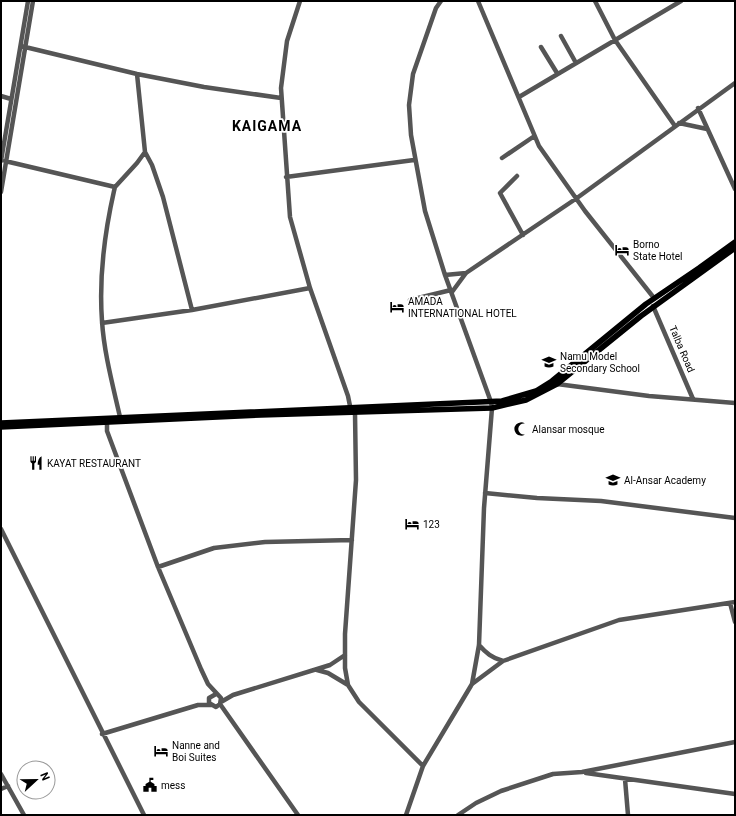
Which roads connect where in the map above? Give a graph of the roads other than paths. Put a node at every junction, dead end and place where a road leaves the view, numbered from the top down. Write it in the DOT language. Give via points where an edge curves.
graph roads {
  1 [pos="28,1"];
  2 [pos="33,1"];
  3 [pos="300,1"];
  4 [pos="440,1"];
  5 [pos="478,1"];
  6 [pos="596,1"];
  7 [pos="681,1"];
  8 [pos="561,36"];
  9 [pos="615,40"];
  10 [pos="20,46"];
  11 [pos="541,47"];
  12 [pos="26,48"];
  13 [pos="576,63"];
  14 [pos="557,73"];
  15 [pos="137,74"];
  16 [pos="735,83"];
  17 [pos="1,96"];
  18 [pos="519,96"];
  19 [pos="11,98"];
  20 [pos="281,98"];
  21 [pos="698,108"];
  22 [pos="677,124"];
  23 [pos="707,129"];
  24 [pos="533,137"];
  25 [pos="145,152"];
  26 [pos="502,158"];
  27 [pos="414,160"];
  28 [pos="3,161"];
  29 [pos="517,176"];
  30 [pos="286,177"];
  31 [pos="115,187"];
  32 [pos="735,189"];
  33 [pos="1,192"];
  34 [pos="576,198"];
  35 [pos="523,235"];
  36 [pos="735,242"];
  37 [pos="735,248"];
  38 [pos="466,273"];
  39 [pos="445,275"];
  40 [pos="310,288"];
  41 [pos="452,291"];
  42 [pos="654,298"];
  43 [pos="410,300"];
  44 [pos="653,306"];
  45 [pos="192,310"];
  46 [pos="102,323"];
  47 [pos="557,384"];
  48 [pos="693,399"];
  49 [pos="735,403"];
  50 [pos="491,405"];
  51 [pos="350,406"];
  52 [pos="355,413"];
  53 [pos="120,417"];
  54 [pos="107,422"];
  55 [pos="1,423"];
  56 [pos="1,427"];
  57 [pos="485,493"];
  58 [pos="735,518"];
  59 [pos="1,529"];
  60 [pos="352,540"];
  61 [pos="158,567"];
  62 [pos="733,603"];
  63 [pos="735,622"];
  64 [pos="479,645"];
  65 [pos="345,655"];
  66 [pos="503,661"];
  67 [pos="317,670"];
  68 [pos="472,684"];
  69 [pos="348,685"];
  70 [pos="233,695"];
  71 [pos="214,696"];
  72 [pos="217,704"];
  73 [pos="198,705"];
  74 [pos="102,734"];
  75 [pos="735,742"];
  76 [pos="423,766"];
  77 [pos="582,772"];
  78 [pos="1,774"];
  79 [pos="625,779"];
  80 [pos="8,786"];
  81 [pos="1,789"];
  82 [pos="735,794"];
  83 [pos="24,815"];
  84 [pos="144,815"];
  85 [pos="298,815"];
  86 [pos="406,815"];
  87 [pos="458,815"];
  88 [pos="628,815"];
  1 -- 10 [label="street"];
  2 -- 12 [label="street"];
  3 -- 20 [label="street" via="287,41"];
  4 -- 27 [label="street" via="413,74 409,105"];
  5 -- 18 [label="street"];
  6 -- 9 [label="street"];
  7 -- 9 [label="street"];
  8 -- 13 [label="street"];
  9 -- 13 [label="street"];
  9 -- 22 [label="street"];
  10 -- 12 [label="street"];
  10 -- 19 [label="street"];
  11 -- 14 [label="street"];
  12 -- 15 [label="street"];
  12 -- 28 [label="street"];
  13 -- 14 [label="street"];
  14 -- 18 [label="street"];
  15 -- 20 [label="street"];
  15 -- 25 [label="street"];
  16 -- 21 [label="street"];
  17 -- 19 [label="street"];
  18 -- 24 [label="street"];
  19 -- 28 [label="street"];
  20 -- 30 [label="street"];
  21 -- 22 [label="street"];
  21 -- 23 [label="street"];
  22 -- 23 [label="street"];
  22 -- 34 [label="street"];
  23 -- 32 [label="street"];
  24 -- 26 [label="street"];
  24 -- 34 [label="street" via="548,162"];
  25 -- 31 [label="street"];
  25 -- 45 [label="street" via="152,164 163,197"];
  27 -- 30 [label="street"];
  27 -- 39 [label="street" via="425,212"];
  28 -- 31 [label="street"];
  28 -- 33 [label="street"];
  29 -- 35 [label="street" via="500,193"];
  30 -- 40 [label="street" via="294,233"];
  31 -- 46 [label="street" via="103,262"];
  34 -- 35 [label="street"];
  34 -- 42 [label="street"];
  35 -- 38 [label="street"];
  36 -- 42 [label="main road"];
  37 -- 44 [label="main road"];
  38 -- 39 [label="street"];
  38 -- 41 [label="street"];
  39 -- 41 [label="street"];
  40 -- 45 [label="street"];
  40 -- 51 [label="street"];
  41 -- 43 [label="street"];
  41 -- 50 [label="street"];
  42 -- 50 [label="main road" via="565,371 536,391"];
  44 -- 47 [label="main road"];
  44 -- 48 [label="street, Talba Road"];
  45 -- 46 [label="street"];
  46 -- 53 [label="street"];
  47 -- 48 [label="street"];
  47 -- 50 [label="main road" via="526,400"];
  48 -- 49 [label="street"];
  50 -- 51 [label="main road" via="359,408"];
  50 -- 52 [label="main road"];
  50 -- 57 [label="street"];
  51 -- 53 [label="main road"];
  52 -- 54 [label="main road"];
  52 -- 60 [label="street" via="356,480"];
  53 -- 55 [label="main road"];
  54 -- 56 [label="main road"];
  54 -- 61 [label="street" via="107,431"];
  57 -- 58 [label="street" via="600,501"];
  57 -- 64 [label="street"];
  59 -- 74 [label="street"];
  60 -- 61 [label="street" via="266,542 214,548"];
  60 -- 65 [label="street"];
  61 -- 71 [label="street"];
  62 -- 63 [label="street"];
  62 -- 66 [label="street" via="619,620"];
  64 -- 66 [label="street" via="486,653"];
  64 -- 68 [label="street"];
  65 -- 67 [label="street" via="337,662"];
  65 -- 69 [label="street"];
  66 -- 68 [label="street"];
  67 -- 69 [label="street" via="328,673"];
  67 -- 70 [label="street"];
  68 -- 76 [label="street"];
  69 -- 76 [label="street" via="359,702"];
  70 -- 71 [label="street"];
  70 -- 72 [label="street"];
  71 -- 72 [label="street"];
  71 -- 72 [label="street"];
  71 -- 73 [label="street"];
  72 -- 73 [label="street"];
  72 -- 85 [label="street"];
  73 -- 74 [label="street"];
  74 -- 84 [label="street"];
  75 -- 77 [label="street"];
  76 -- 86 [label="street"];
  77 -- 79 [label="street"];
  77 -- 87 [label="street" via="553,774 501,790"];
  78 -- 80 [label="street"];
  79 -- 82 [label="street"];
  79 -- 88 [label="street"];
  80 -- 81 [label="street"];
  80 -- 83 [label="street"];
}
